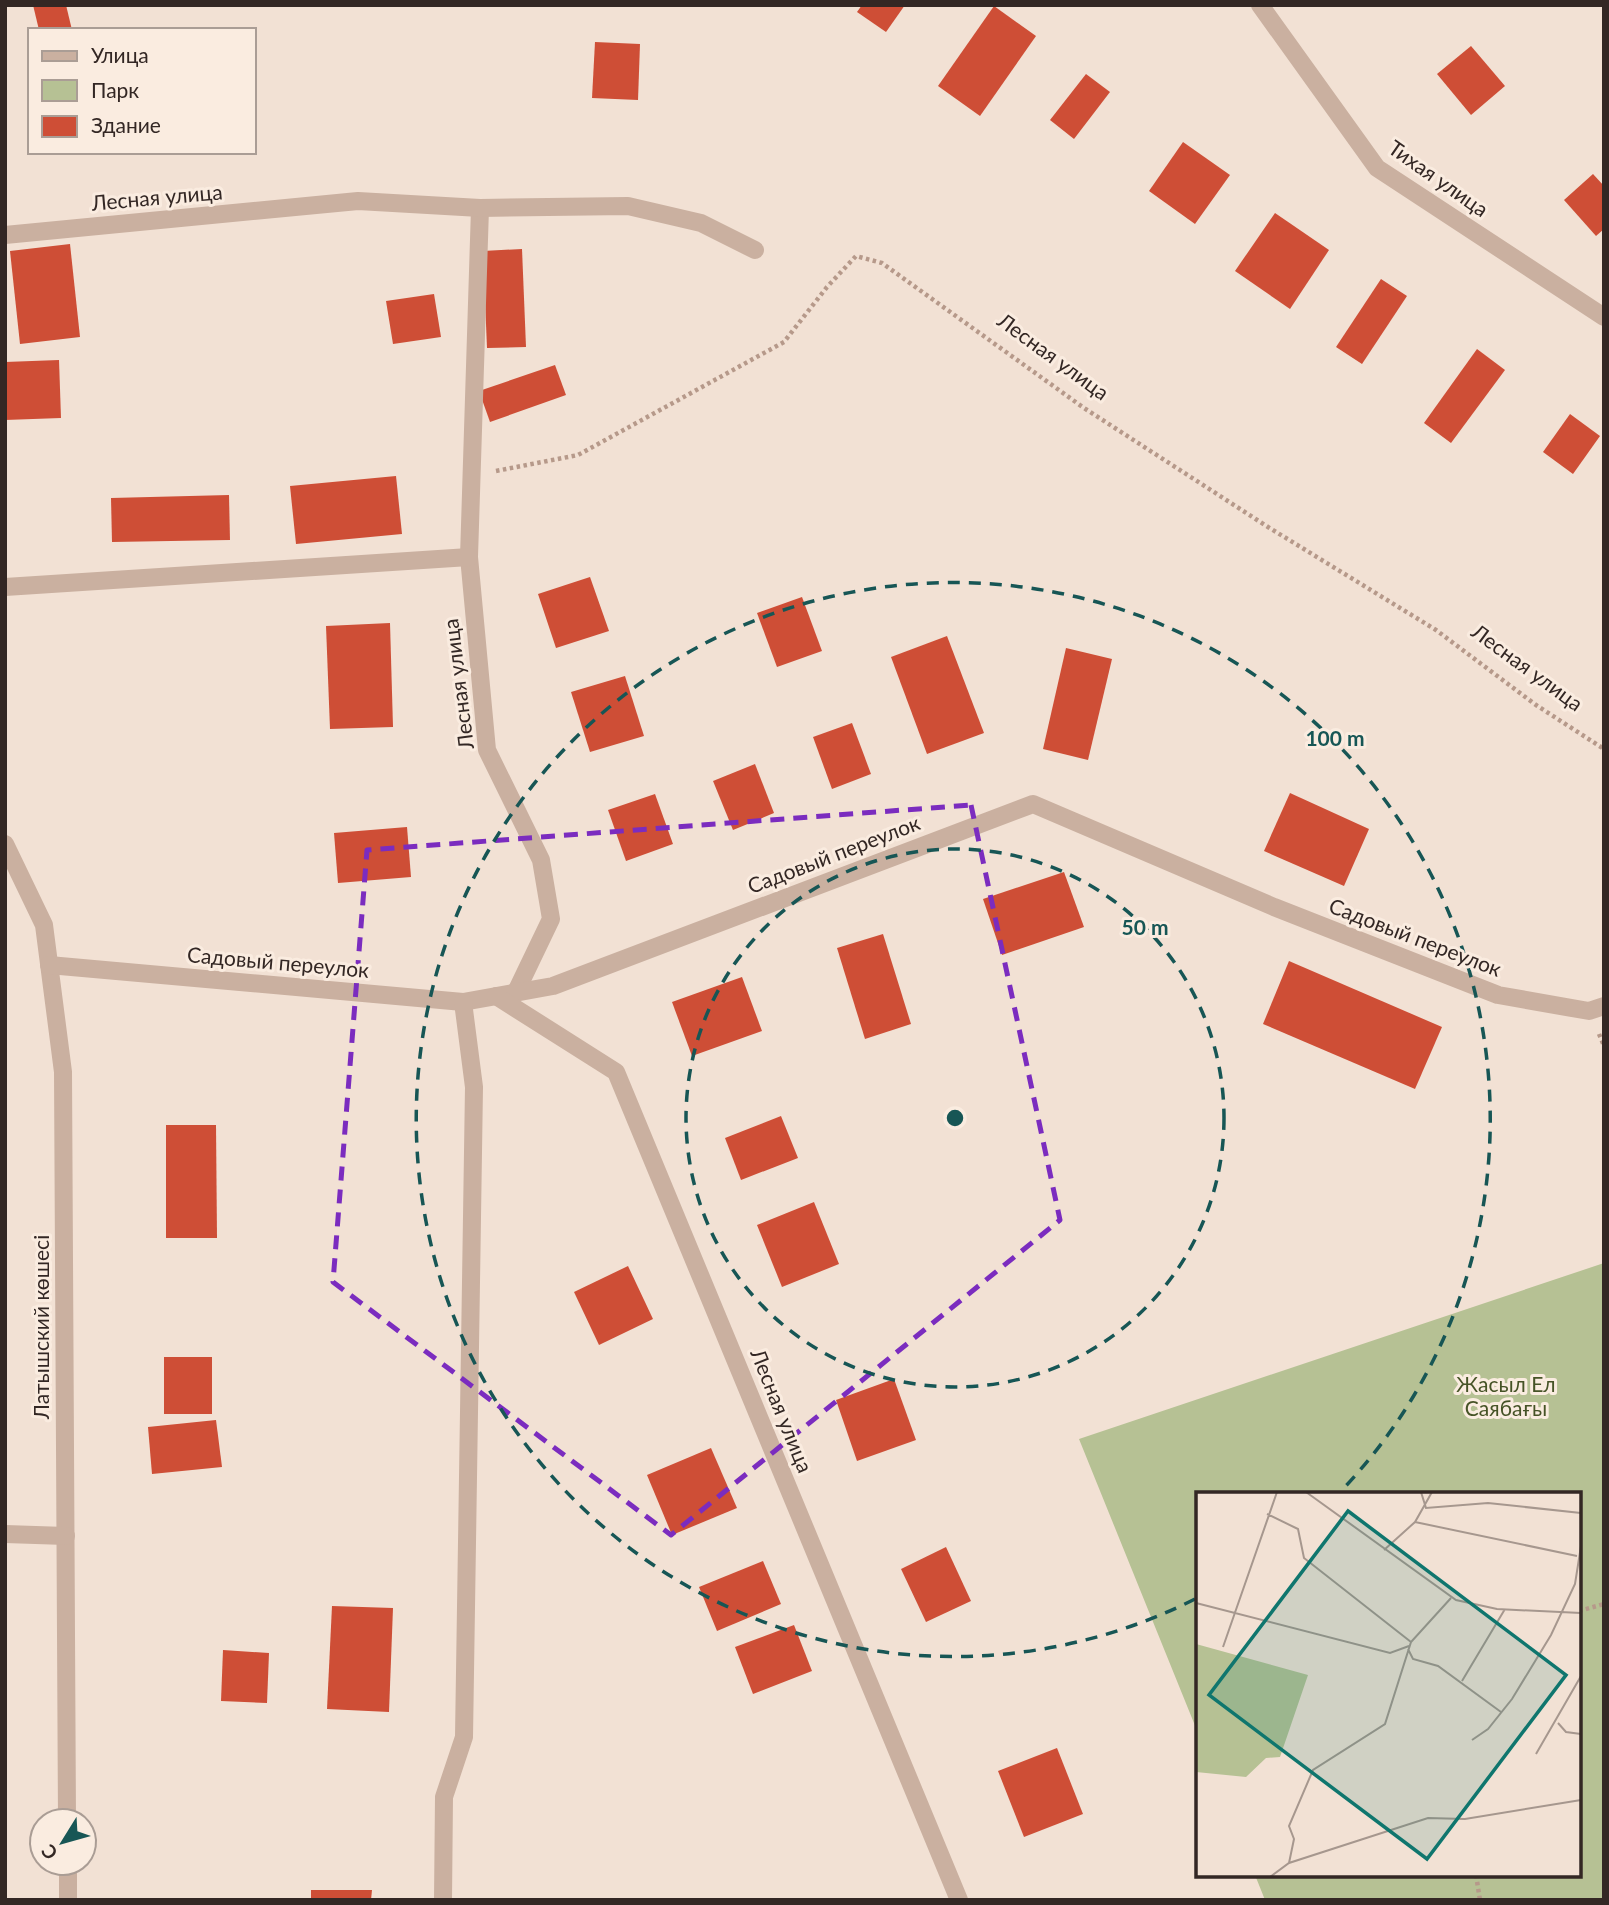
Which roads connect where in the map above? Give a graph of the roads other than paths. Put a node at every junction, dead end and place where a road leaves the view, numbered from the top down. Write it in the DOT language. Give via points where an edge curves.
graph roads {
  1 [pos="1260,5"];
  2 [pos="480,208"];
  3 [pos="5,235"];
  4 [pos="755,250"];
  5 [pos="1604,317"];
  6 [pos="469,557"];
  7 [pos="5,587"];
  8 [pos="5,844"];
  9 [pos="49,965"];
  10 [pos="516,992"];
  11 [pos="496,996"];
  12 [pos="463,1002"];
  13 [pos="1604,1006"];
  14 [pos="5,1534"];
  15 [pos="66,1536"];
  16 [pos="67,1807"];
  17 [pos="68,1877"];
  18 [pos="68,1900"];
  19 [pos="443,1900"];
  20 [pos="959,1900"];
  1 -- 5 [label="street, Тихая улица" via="1377,168"];
  2 -- 3 [label="street, Лесная улица" via="358,201"];
  2 -- 4 [label="street, Лесная улица" via="628,206 701,223"];
  2 -- 6 [label="street, Лесная улица"];
  6 -- 7 [label="street"];
  6 -- 10 [label="street, Лесная улица" via="487,750 541,860 551,919"];
  8 -- 9 [label="street, Латышский көшесі" via="44,925"];
  9 -- 12 [label="street, Садовый переулок"];
  9 -- 15 [label="street, Латышский көшесі" via="63,1072"];
  10 -- 11 [label="street, Садовый переулок"];
  10 -- 13 [label="street, Садовый переулок" via="553,986 1033,804 1274,907 1498,995 1589,1011"];
  11 -- 12 [label="street, Садовый переулок"];
  11 -- 20 [label="street, Лесная улица" via="617,1072"];
  12 -- 19 [label="street" via="474,1087 464,1737 444,1797"];
  14 -- 15 [label="street"];
  15 -- 16 [label="street, Латышский көшесі"];
  17 -- 18 [label="street"];
}
